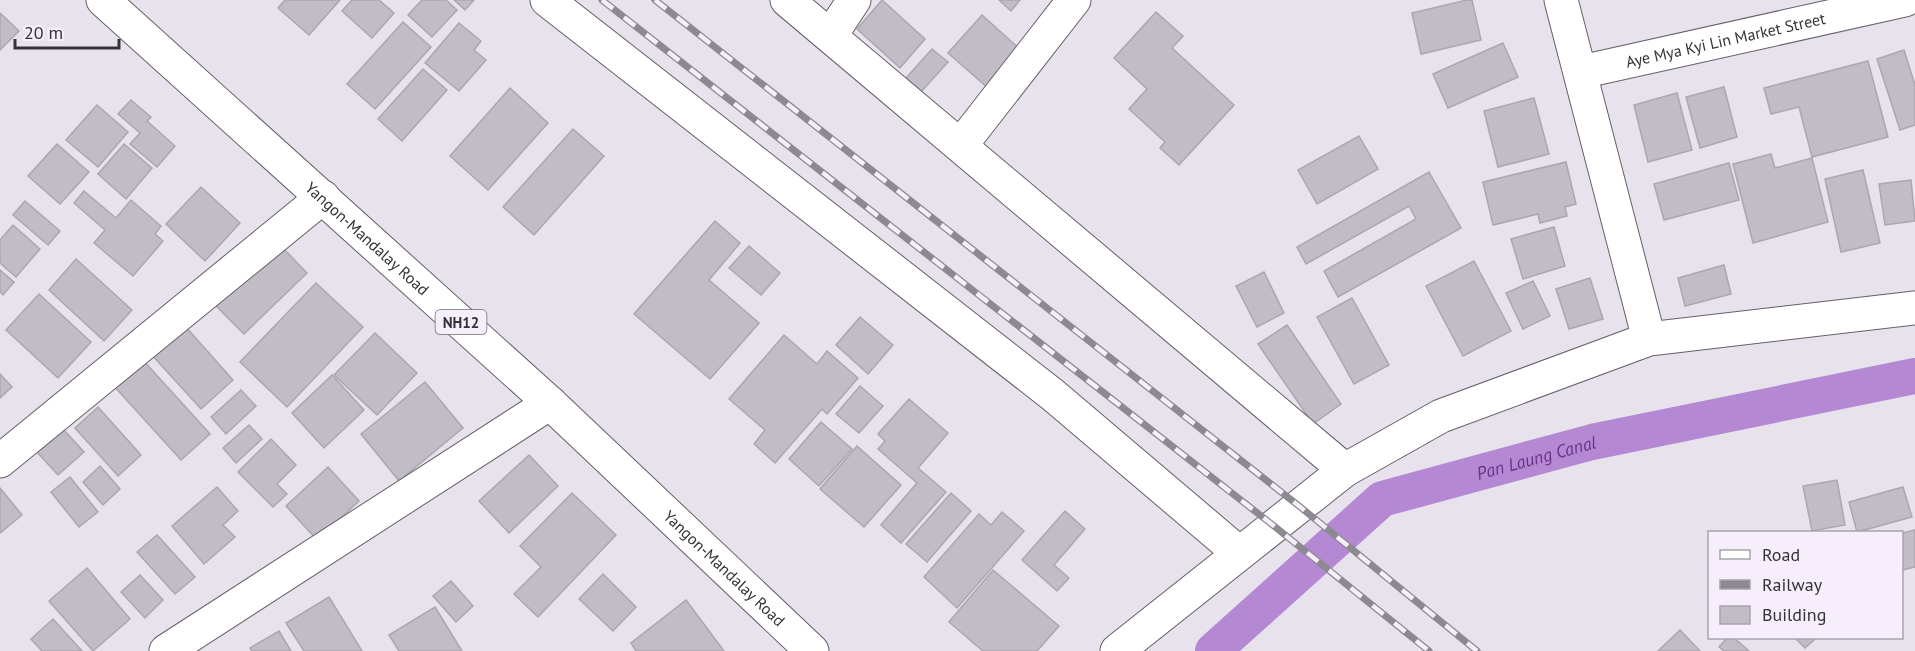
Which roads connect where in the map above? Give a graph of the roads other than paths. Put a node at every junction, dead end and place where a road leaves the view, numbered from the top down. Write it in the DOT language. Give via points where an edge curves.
graph roads {
  1 [pos="103,0"];
  2 [pos="547,0"];
  3 [pos="788,0"];
  4 [pos="854,0"];
  5 [pos="1074,0"];
  6 [pos="1562,0"];
  7 [pos="1905,0"];
  8 [pos="831,35"];
  9 [pos="1581,72"];
  10 [pos="961,145"];
  11 [pos="323,197"];
  12 [pos="1915,308"];
  13 [pos="1649,339"];
  14 [pos="550,403"];
  15 [pos="0,461"];
  16 [pos="1345,470"];
  17 [pos="1239,553"];
  18 [pos="808,650"];
  19 [pos="166,651"];
  20 [pos="1117,651"];
  1 -- 11 [label="main road, Yangon-Mandalay Road / NH12"];
  2 -- 17 [label="main road" via="1053,395"];
  3 -- 8 [label="main road"];
  4 -- 8 [label="main road"];
  5 -- 10 [label="main road"];
  6 -- 9 [label="main road"];
  7 -- 9 [label="main road, Aye Mya Kyi Lin Market Street"];
  8 -- 10 [label="main road"];
  9 -- 13 [label="main road"];
  10 -- 16 [label="main road"];
  11 -- 14 [label="main road, Yangon-Mandalay Road / NH12"];
  11 -- 15 [label="main road"];
  12 -- 13 [label="main road"];
  13 -- 16 [label="main road" via="1441,416"];
  14 -- 18 [label="main road, Yangon-Mandalay Road / NH12"];
  14 -- 19 [label="main road"];
  16 -- 17 [label="main road"];
  17 -- 20 [label="main road"];
}
